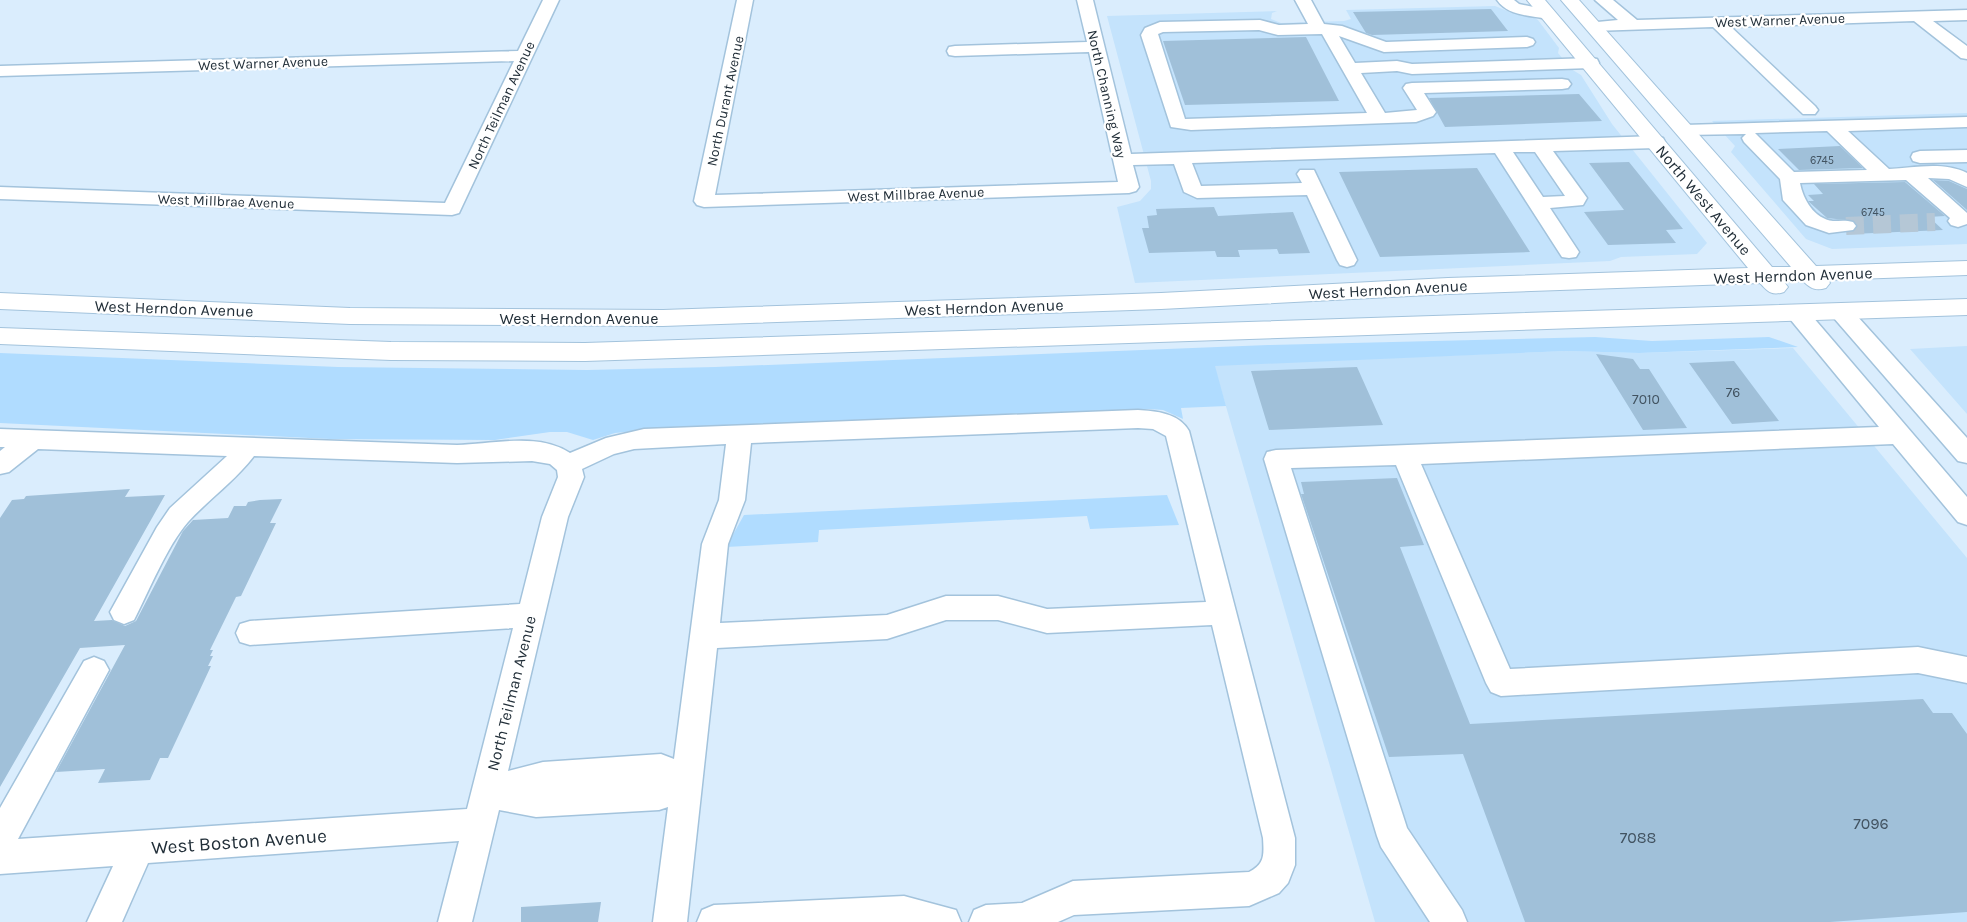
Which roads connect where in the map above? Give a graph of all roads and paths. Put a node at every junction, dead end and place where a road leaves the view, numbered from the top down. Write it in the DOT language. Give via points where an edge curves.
graph roads {
  1 [pos="551,0"];
  2 [pos="746,0"];
  3 [pos="1085,0"];
  4 [pos="1505,0"];
  5 [pos="1570,0"];
  6 [pos="1604,0"];
  7 [pos="1305,5"];
  8 [pos="1545,5"];
  9 [pos="1967,15"];
  10 [pos="1918,17"];
  11 [pos="1717,22"];
  12 [pos="1633,25"];
  13 [pos="1592,26"];
  14 [pos="1323,29"];
  15 [pos="1564,31"];
  16 [pos="954,34"];
  17 [pos="1527,42"];
  18 [pos="1484,44"];
  19 [pos="1384,46"];
  20 [pos="1096,47"];
  21 [pos="955,50"];
  22 [pos="1967,54"];
  23 [pos="525,56"];
  24 [pos="1588,60"];
  25 [pos="1497,63"];
  26 [pos="1397,66"];
  27 [pos="956,67"];
  28 [pos="1350,68"];
  29 [pos="0,71"];
  30 [pos="1562,84"];
  31 [pos="1514,85"];
  32 [pos="1645,86"];
  33 [pos="1412,88"];
  34 [pos="1809,110"];
  35 [pos="1379,118"];
  36 [pos="1967,122"];
  37 [pos="1837,131"];
  38 [pos="1967,132"];
  39 [pos="1688,134"];
  40 [pos="1751,138"];
  41 [pos="1656,142"];
  42 [pos="1540,146"];
  43 [pos="1500,147"];
  44 [pos="1298,154"];
  45 [pos="1967,156"];
  46 [pos="1181,158"];
  47 [pos="1122,160"];
  48 [pos="1934,171"];
  49 [pos="1910,174"];
  50 [pos="1884,175"];
  51 [pos="1789,178"];
  52 [pos="1967,181"];
  53 [pos="1129,187"];
  54 [pos="1314,189"];
  55 [pos="0,193"];
  56 [pos="1967,194"];
  57 [pos="704,201"];
  58 [pos="1536,203"];
  59 [pos="452,210"];
  60 [pos="1963,221"];
  61 [pos="1935,222"];
  62 [pos="1846,226"];
  63 [pos="1569,252"];
  64 [pos="1347,260"];
  65 [pos="1967,268"];
  66 [pos="1811,274"];
  67 [pos="1767,276"];
  68 [pos="0,301"];
  69 [pos="1967,307"];
  70 [pos="1841,312"];
  71 [pos="1798,314"];
  72 [pos="0,336"];
  73 [pos="740,434"];
  74 [pos="1899,435"];
  75 [pos="0,438"];
  76 [pos="33,439"];
  77 [pos="247,448"];
  78 [pos="1967,454"];
  79 [pos="1407,455"];
  80 [pos="0,465"];
  81 [pos="570,465"];
  82 [pos="1967,515"];
  83 [pos="124,612"];
  84 [pos="1223,613"];
  85 [pos="531,615"];
  86 [pos="250,633"];
  87 [pos="704,636"];
  88 [pos="94,670"];
  89 [pos="1967,670"];
  90 [pos="685,781"];
  91 [pos="487,792"];
  92 [pos="478,824"];
  93 [pos="0,840"];
  94 [pos="138,848"];
  95 [pos="0,857"];
  96 [pos="104,922"];
  97 [pos="455,922"];
  98 [pos="670,922"];
  99 [pos="714,922"];
  100 [pos="944,922"];
  101 [pos="986,922"];
  102 [pos="1450,922"];
  1 -- 23 [label="street, North Teilman Avenue"];
  2 -- 57 [label="street, North Durant Avenue"];
  3 -- 20 [label="street, North Channing Way"];
  4 -- 8 [label="street" via="1514,8"];
  5 -- 13 [label="main road, North West Avenue"];
  6 -- 12 [label="street"];
  7 -- 14 [label="street"];
  8 -- 13 [label="main road" via="1569,19"];
  8 -- 15 [label="main road, North West Avenue"];
  9 -- 10 [label="street, West Warner Avenue"];
  10 -- 11 [label="street, West Warner Avenue"];
  10 -- 22 [label="street"];
  11 -- 12 [label="street, West Warner Avenue"];
  11 -- 34 [label="street"];
  12 -- 13 [label="street, West Warner Avenue"];
  13 -- 32 [label="main road, North West Avenue"];
  14 -- 19 [label="street" via="1336,29"];
  14 -- 28 [label="street"];
  14 -- 35 [label="street" via="1278,30 1260,25 1160,27 1152,31 1150,34 1177,123"];
  15 -- 24 [label="main road, North West Avenue"];
  15 -- 32 [label="main road" via="1583,36 1609,63"];
  16 -- 21 [label="street"];
  17 -- 18 [label="street"];
  18 -- 19 [label="street"];
  18 -- 25 [label="street"];
  19 -- 26 [label="street"];
  20 -- 21 [label="street"];
  20 -- 47 [label="street, North Channing Way"];
  21 -- 27 [label="street"];
  23 -- 29 [label="street, West Warner Avenue"];
  23 -- 59 [label="street, North Teilman Avenue"];
  24 -- 25 [label="street"];
  24 -- 39 [label="main road" via="1620,80 1648,113 1669,130 1680,137"];
  24 -- 41 [label="main road, North West Avenue"];
  25 -- 26 [label="street" via="1412,69"];
  25 -- 31 [label="street"];
  26 -- 28 [label="street"];
  26 -- 33 [label="street"];
  28 -- 35 [label="street"];
  30 -- 31 [label="street"];
  31 -- 33 [label="street"];
  32 -- 39 [label="main road, North West Avenue"];
  33 -- 35 [label="street" via="1426,112 1416,117"];
  36 -- 37 [label="street"];
  37 -- 38 [label="street"];
  37 -- 39 [label="street"];
  37 -- 40 [label="street"];
  37 -- 50 [label="street"];
  39 -- 40 [label="street"];
  39 -- 66 [label="main road, North West Avenue"];
  40 -- 51 [label="street"];
  41 -- 42 [label="street"];
  41 -- 67 [label="main road, North West Avenue"];
  42 -- 43 [label="street"];
  42 -- 58 [label="street" via="1577,198 1576,201"];
  43 -- 44 [label="street"];
  43 -- 58 [label="street"];
  44 -- 46 [label="street"];
  44 -- 54 [label="street"];
  45 -- 48 [label="street" via="1920,157"];
  46 -- 47 [label="street"];
  46 -- 54 [label="street" via="1191,188 1196,192"];
  47 -- 53 [label="street, North Channing Way"];
  48 -- 49 [label="street"];
  48 -- 52 [label="street" via="1954,174"];
  48 -- 56 [label="street"];
  49 -- 50 [label="street"];
  49 -- 60 [label="street"];
  50 -- 51 [label="street"];
  51 -- 62 [label="street" via="1792,200 1813,221 1830,227"];
  53 -- 57 [label="street, West Millbrae Avenue"];
  54 -- 64 [label="street"];
  55 -- 59 [label="street, West Millbrae Avenue"];
  58 -- 63 [label="street"];
  60 -- 61 [label="street"];
  65 -- 66 [label="main road, West Herndon Avenue"];
  66 -- 67 [label="main road, West Herndon Avenue"];
  66 -- 70 [label="main road, North West Avenue"];
  67 -- 68 [label="main road, West Herndon Avenue" via="663,318 350,316"];
  67 -- 71 [label="main road, North West Avenue"];
  69 -- 70 [label="main road, West Herndon Avenue"];
  70 -- 71 [label="main road, West Herndon Avenue"];
  70 -- 78 [label="street, North West Avenue"];
  71 -- 72 [label="main road, West Herndon Avenue" via="585,352 382,350"];
  71 -- 74 [label="street, North West Avenue"];
  73 -- 81 [label="street" via="624,440"];
  73 -- 84 [label="street" via="1158,420 1178,430"];
  73 -- 87 [label="street" via="732,500 715,544"];
  74 -- 79 [label="street"];
  74 -- 82 [label="street, North West Avenue"];
  75 -- 76 [label="street"];
  76 -- 77 [label="street"];
  76 -- 80 [label="street"];
  77 -- 81 [label="street" via="462,454 541,451 560,456"];
  77 -- 83 [label="street" via="230,469 180,515 166,534"];
  79 -- 89 [label="street" via="1409,468 1501,683 1918,660"];
  79 -- 102 [label="street" via="1276,459 1393,836"];
  81 -- 85 [label="street, North Teilman Avenue" via="571,476 555,517"];
  84 -- 87 [label="street" via="1047,621 998,608 946,608 887,626"];
  84 -- 101 [label="street" via="1279,838 1277,871 1268,882 1249,889 1073,898 1023,920"];
  85 -- 86 [label="street"];
  85 -- 91 [label="street, North Teilman Avenue"];
  87 -- 90 [label="street"];
  88 -- 93 [label="street"];
  90 -- 91 [label="street" via="659,794 536,802"];
  90 -- 98 [label="street"];
  91 -- 92 [label="street, North Teilman Avenue"];
  92 -- 94 [label="street, West Boston Avenue"];
  92 -- 97 [label="street, North Teilman Avenue"];
  94 -- 95 [label="street, West Boston Avenue"];
  94 -- 96 [label="street"];
  99 -- 100 [label="street" via="904,913"];
}
